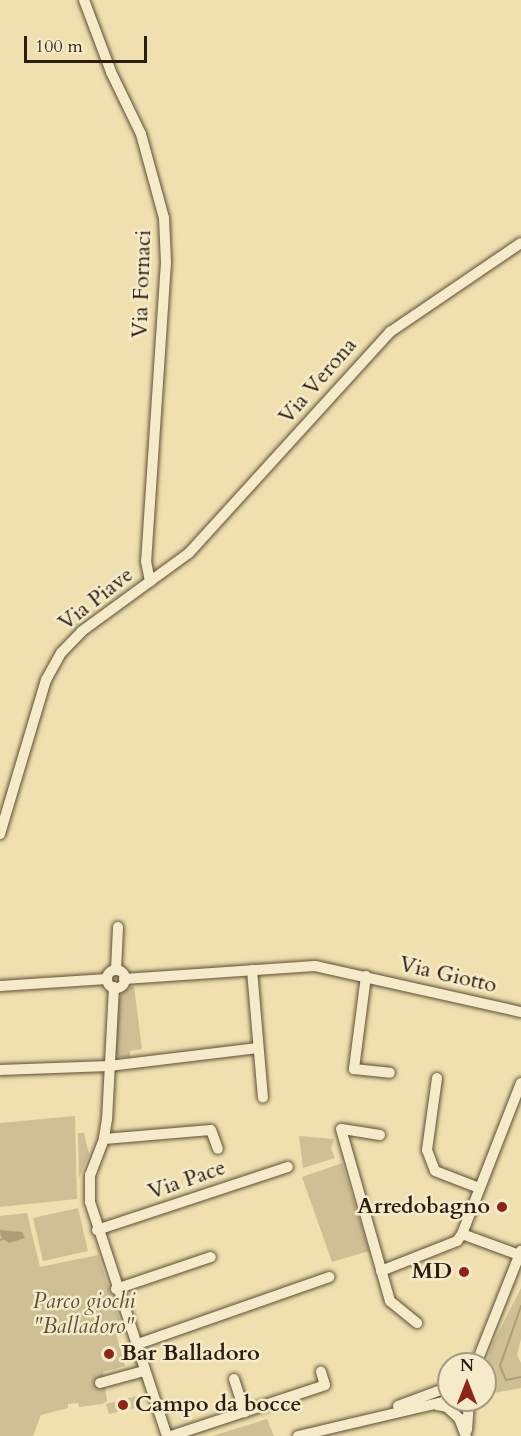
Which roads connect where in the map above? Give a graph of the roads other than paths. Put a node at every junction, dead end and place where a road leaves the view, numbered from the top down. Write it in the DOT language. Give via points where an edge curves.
graph roads {
  1 [pos="84,0"];
  2 [pos="521,243"];
  3 [pos="167,571"];
  4 [pos="150,582"];
  5 [pos="0,834"];
  6 [pos="118,927"];
  7 [pos="116,970"];
  8 [pos="252,970"];
  9 [pos="366,976"];
  10 [pos="124,979"];
  11 [pos="111,983"];
  12 [pos="0,986"];
  13 [pos="521,1012"];
  14 [pos="258,1048"];
  15 [pos="109,1066"];
  16 [pos="0,1070"];
  17 [pos="390,1073"];
  18 [pos="437,1078"];
  19 [pos="521,1083"];
  20 [pos="263,1098"];
  21 [pos="380,1135"];
  22 [pos="104,1139"];
  23 [pos="218,1149"];
  24 [pos="288,1167"];
  25 [pos="479,1188"];
  26 [pos="97,1230"];
  27 [pos="462,1234"];
  28 [pos="520,1253"];
  29 [pos="211,1257"];
  30 [pos="381,1271"];
  31 [pos="330,1277"];
  32 [pos="116,1289"];
  33 [pos="417,1323"];
  34 [pos="135,1346"];
  35 [pos="479,1352"];
  36 [pos="144,1371"];
  37 [pos="321,1372"];
  38 [pos="234,1379"];
  39 [pos="100,1383"];
  40 [pos="437,1390"];
  41 [pos="437,1404"];
  42 [pos="245,1412"];
  43 [pos="453,1412"];
  44 [pos="468,1412"];
  45 [pos="379,1414"];
  46 [pos="169,1436"];
  47 [pos="298,1436"];
  48 [pos="466,1436"];
  1 -- 4 [label="street, Via Fornaci" via="111,72 141,134 164,218 166,262 146,561"];
  2 -- 3 [label="street, Via Verona" via="390,332 189,553"];
  3 -- 4 [label="street, Via Piave"];
  4 -- 5 [label="street, Via Piave" via="82,631 61,653 46,680"];
  6 -- 7 [label="street"];
  7 -- 10 [label="street"];
  7 -- 11 [label="street"];
  8 -- 9 [label="street, Via Giotto" via="315,966"];
  8 -- 10 [label="street, Via Giotto"];
  8 -- 14 [label="street"];
  9 -- 13 [label="street, Via Giotto"];
  9 -- 17 [label="street" via="354,1069"];
  10 -- 11 [label="street"];
  11 -- 12 [label="street"];
  11 -- 15 [label="street"];
  14 -- 15 [label="street"];
  14 -- 20 [label="street"];
  15 -- 16 [label="street"];
  15 -- 22 [label="street"];
  18 -- 25 [label="street" via="427,1150 435,1171"];
  19 -- 25 [label="street"];
  21 -- 30 [label="street" via="341,1129"];
  22 -- 23 [label="street" via="211,1130"];
  22 -- 26 [label="street" via="90,1175 90,1202"];
  24 -- 26 [label="street, Via Pace"];
  25 -- 27 [label="street"];
  26 -- 32 [label="street"];
  27 -- 28 [label="street"];
  27 -- 30 [label="street" via="457,1241"];
  28 -- 35 [label="street"];
  29 -- 32 [label="street"];
  30 -- 33 [label="street" via="390,1301"];
  31 -- 34 [label="street"];
  32 -- 34 [label="street"];
  34 -- 36 [label="street"];
  36 -- 39 [label="street"];
  36 -- 46 [label="street"];
  37 -- 42 [label="street" via="325,1385"];
  38 -- 42 [label="street"];
  40 -- 45 [label="street"];
  41 -- 45 [label="street"];
  42 -- 46 [label="street"];
  43 -- 48 [label="street"];
  44 -- 48 [label="street"];
  45 -- 47 [label="street"];
}
